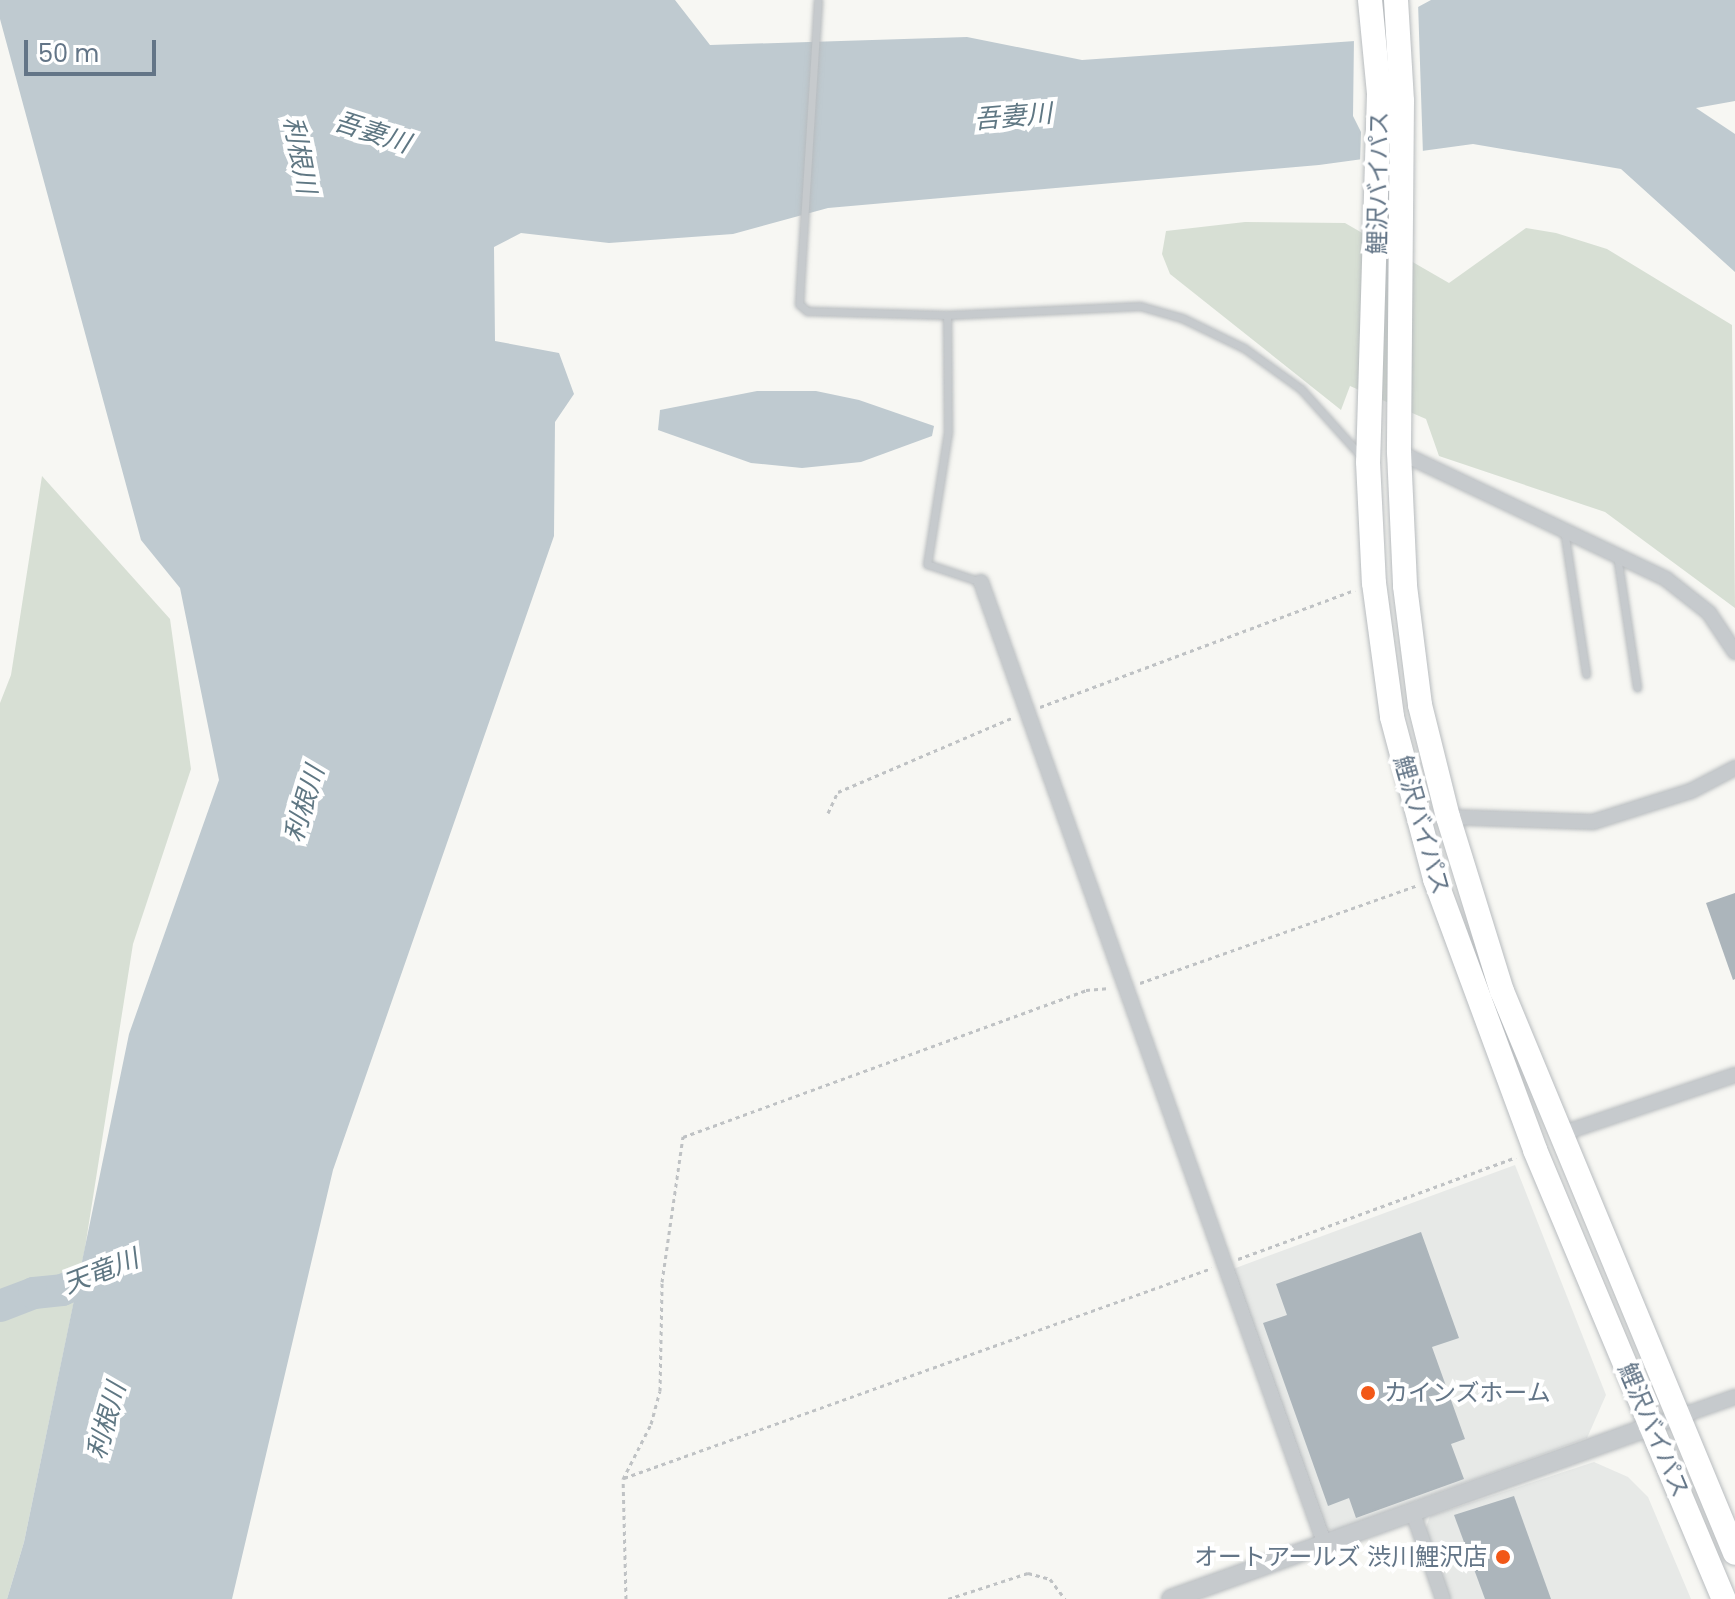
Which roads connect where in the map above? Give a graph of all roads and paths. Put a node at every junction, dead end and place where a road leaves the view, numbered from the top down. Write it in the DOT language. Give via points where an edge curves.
graph roads {
  1 [pos="818,0"];
  2 [pos="1370,0"];
  3 [pos="1396,0"];
  4 [pos="947,315"];
  5 [pos="1399,452"];
  6 [pos="1368,462"];
  7 [pos="1564,530"];
  8 [pos="1617,556"];
  9 [pos="981,582"];
  10 [pos="1374,583"];
  11 [pos="1735,652"];
  12 [pos="1586,674"];
  13 [pos="1637,687"];
  14 [pos="1028,711"];
  15 [pos="1735,768"];
  16 [pos="828,813"];
  17 [pos="1448,817"];
  18 [pos="1435,879"];
  19 [pos="1127,987"];
  20 [pos="1735,1075"];
  21 [pos="1564,1133"];
  22 [pos="1535,1150"];
  23 [pos="1225,1263"];
  24 [pos="1735,1397"];
  25 [pos="1678,1417"];
  26 [pos="1652,1426"];
  27 [pos="623,1479"];
  28 [pos="1413,1513"];
  29 [pos="1325,1545"];
  30 [pos="1735,1553"];
  31 [pos="626,1599"];
  32 [pos="948,1599"];
  33 [pos="1065,1599"];
  34 [pos="1171,1599"];
  35 [pos="1443,1599"];
  36 [pos="1724,1599"];
  1 -- 4 [label="lane" via="799,304 824,314"];
  2 -- 6 [label="highway, 鯉沢バイパス" via="1379,94"];
  3 -- 5 [label="highway, 鯉沢バイパス" via="1402,101"];
  4 -- 6 [label="lane" via="1112,304 1182,318 1244,348 1301,389"];
  4 -- 9 [label="lane" via="948,432 927,564"];
  5 -- 7 [label="street"];
  5 -- 17 [label="highway, 鯉沢バイパス" via="1405,586 1420,705"];
  6 -- 10 [label="highway, 鯉沢バイパス"];
  7 -- 8 [label="street"];
  7 -- 12 [label="lane"];
  8 -- 11 [label="street" via="1666,579 1709,613"];
  8 -- 13 [label="lane"];
  9 -- 14 [label="street"];
  10 -- 14 [label="path"];
  10 -- 18 [label="highway, 鯉沢バイパス" via="1392,717"];
  14 -- 16 [label="path" via="838,792"];
  14 -- 19 [label="street"];
  15 -- 17 [label="street" via="1691,791 1593,822"];
  17 -- 21 [label="highway, 鯉沢バイパス" via="1502,991"];
  18 -- 19 [label="path"];
  18 -- 22 [label="highway, 鯉沢バイパス"];
  19 -- 23 [label="street"];
  19 -- 27 [label="path" via="1086,990 683,1137 662,1282 660,1391 651,1424"];
  20 -- 21 [label="street"];
  21 -- 25 [label="highway, 鯉沢バイパス"];
  22 -- 23 [label="path"];
  22 -- 26 [label="highway, 鯉沢バイパス"];
  23 -- 27 [label="path"];
  23 -- 29 [label="street"];
  24 -- 25 [label="street"];
  25 -- 26 [label="street"];
  25 -- 30 [label="highway, 鯉沢バイパス"];
  26 -- 28 [label="street"];
  26 -- 36 [label="highway, 鯉沢バイパス"];
  27 -- 31 [label="path"];
  28 -- 29 [label="street"];
  28 -- 35 [label="street"];
  29 -- 34 [label="street"];
  32 -- 33 [label="path" via="1028,1573 1050,1579"];
}
